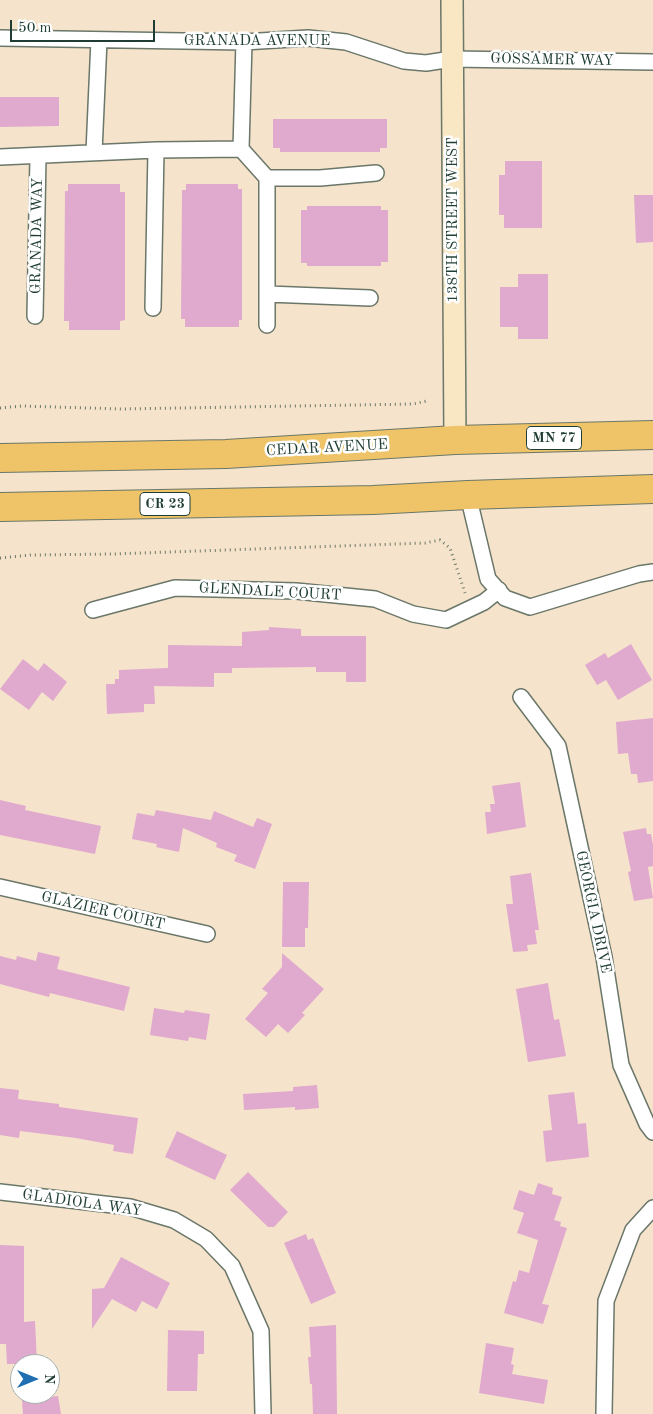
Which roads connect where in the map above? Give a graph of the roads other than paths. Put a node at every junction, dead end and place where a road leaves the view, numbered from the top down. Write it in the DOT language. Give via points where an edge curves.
graph roads {
  1 [pos="452,0"];
  2 [pos="0,38"];
  3 [pos="99,40"];
  4 [pos="244,42"];
  5 [pos="452,59"];
  6 [pos="653,62"];
  7 [pos="241,149"];
  8 [pos="156,150"];
  9 [pos="94,152"];
  10 [pos="38,156"];
  11 [pos="0,158"];
  12 [pos="376,173"];
  13 [pos="267,178"];
  14 [pos="268,294"];
  15 [pos="370,298"];
  16 [pos="153,308"];
  17 [pos="35,316"];
  18 [pos="267,325"];
  19 [pos="653,435"];
  20 [pos="455,440"];
  21 [pos="0,458"];
  22 [pos="653,490"];
  23 [pos="468,495"];
  24 [pos="0,507"];
  25 [pos="653,572"];
  26 [pos="499,590"];
  27 [pos="93,610"];
  28 [pos="521,697"];
  29 [pos="0,887"];
  30 [pos="207,934"];
  31 [pos="653,1132"];
  32 [pos="0,1192"];
  33 [pos="653,1208"];
  34 [pos="263,1414"];
  35 [pos="604,1414"];
  1 -- 5 [label="street, 138TH STREET WEST"];
  2 -- 3 [label="street, GRANADA AVENUE"];
  3 -- 4 [label="street, GRANADA AVENUE"];
  3 -- 9 [label="street"];
  4 -- 5 [label="street, GRANADA AVENUE" via="327,39 404,60 426,63"];
  4 -- 7 [label="street"];
  5 -- 6 [label="street, GOSSAMER WAY"];
  5 -- 20 [label="street, 138TH STREET WEST"];
  7 -- 8 [label="street, GRANADA WAY"];
  7 -- 13 [label="street"];
  8 -- 9 [label="street, GRANADA WAY"];
  8 -- 16 [label="street"];
  9 -- 10 [label="street, GRANADA WAY"];
  10 -- 11 [label="street, GRANADA WAY"];
  10 -- 17 [label="street, GRANADA WAY"];
  12 -- 13 [label="street"];
  13 -- 14 [label="street"];
  14 -- 15 [label="street"];
  14 -- 18 [label="street"];
  19 -- 20 [label="highway, CEDAR AVENUE / MN 77"];
  20 -- 21 [label="highway, CEDAR AVENUE" via="226,454"];
  22 -- 23 [label="highway"];
  23 -- 24 [label="highway, CR 23" via="364,501"];
  23 -- 26 [label="street" via="488,579"];
  25 -- 26 [label="street" via="530,607 505,598"];
  26 -- 27 [label="street, GLENDALE COURT" via="484,602 446,620 413,614 375,599 296,590 175,588"];
  28 -- 31 [label="street, GEORGIA DRIVE" via="558,746 604,957 621,1065"];
  29 -- 30 [label="street, GLAZIER COURT"];
  32 -- 34 [label="street, GLADIOLA WAY" via="130,1207 174,1220 206,1239 232,1266 261,1332"];
  33 -- 35 [label="street" via="633,1230 606,1301"];
}
